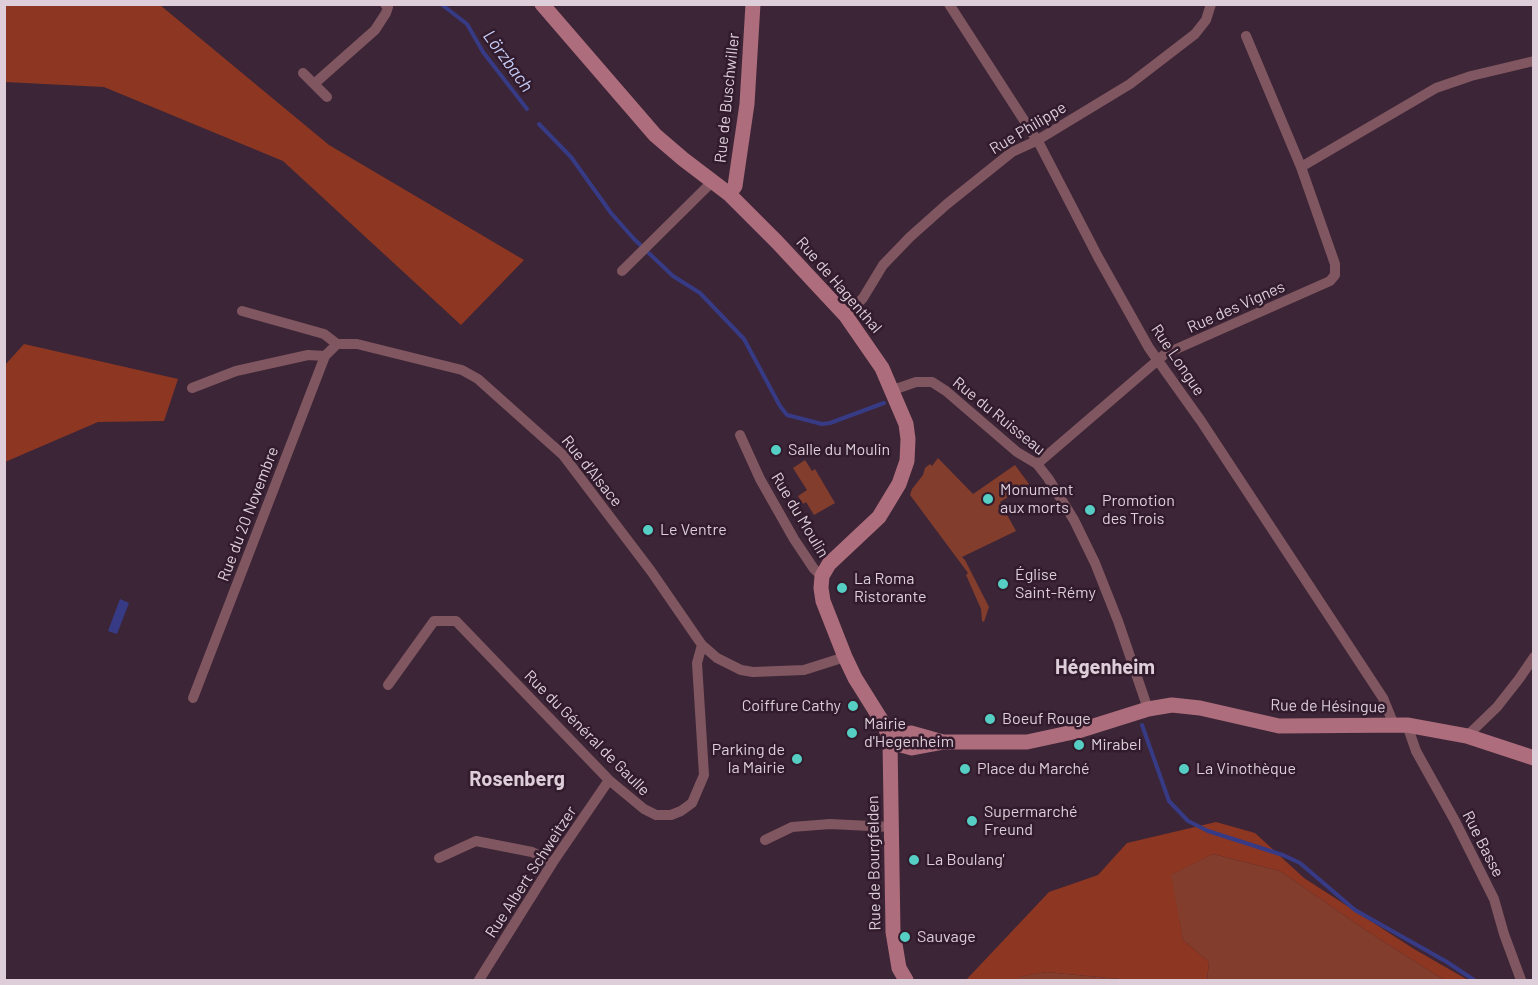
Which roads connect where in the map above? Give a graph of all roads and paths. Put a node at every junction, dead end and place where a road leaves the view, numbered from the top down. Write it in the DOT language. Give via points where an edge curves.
graph roads {
  1 [pos="385,4"];
  2 [pos="542,4"];
  3 [pos="950,4"];
  4 [pos="1211,4"];
  5 [pos="752,6"];
  6 [pos="1246,36"];
  7 [pos="1533,61"];
  8 [pos="303,73"];
  9 [pos="314,84"];
  10 [pos="327,97"];
  11 [pos="1036,141"];
  12 [pos="1300,167"];
  13 [pos="713,181"];
  14 [pos="729,194"];
  15 [pos="622,271"];
  16 [pos="242,311"];
  17 [pos="846,316"];
  18 [pos="337,344"];
  19 [pos="325,356"];
  20 [pos="1157,360"];
  21 [pos="192,388"];
  22 [pos="893,390"];
  23 [pos="740,435"];
  24 [pos="1037,464"];
  25 [pos="822,576"];
  26 [pos="702,645"];
  27 [pos="845,657"];
  28 [pos="1533,657"];
  29 [pos="388,685"];
  30 [pos="193,698"];
  31 [pos="1148,710"];
  32 [pos="1401,725"];
  33 [pos="1467,736"];
  34 [pos="890,742"];
  35 [pos="1533,758"];
  36 [pos="609,780"];
  37 [pos="891,827"];
  38 [pos="765,840"];
  39 [pos="439,858"];
  40 [pos="553,862"];
  41 [pos="479,981"];
  42 [pos="906,981"];
  43 [pos="1521,981"];
  1 -- 9 [label="street" via="386,13 375,30"];
  2 -- 13 [label="main road, Rue de Hagenthal" via="655,135"];
  3 -- 11 [label="street, Rue Longue"];
  4 -- 11 [label="street, Rue Philippe" via="1206,20 1195,34 1130,84"];
  5 -- 14 [label="main road, Rue de Buschwiller" via="747,104 735,186"];
  6 -- 12 [label="street, Rue des Vignes"];
  7 -- 12 [label="street" via="1471,75 1436,88"];
  8 -- 9 [label="street"];
  9 -- 10 [label="street"];
  11 -- 17 [label="street, Rue Philippe" via="1012,152 910,237 883,265 863,298"];
  11 -- 20 [label="street, Rue Longue"];
  12 -- 20 [label="street, Rue des Vignes" via="1335,264 1335,275 1330,281"];
  13 -- 14 [label="main road, Rue de Hagenthal"];
  13 -- 15 [label="street"];
  14 -- 17 [label="main road, Rue de Hagenthal"];
  16 -- 18 [label="street, Rue d'Alsace" via="324,334"];
  17 -- 22 [label="main road, Rue de Hagenthal" via="869,346"];
  18 -- 19 [label="street, Rue du 20 Novembre"];
  18 -- 26 [label="street, Rue d'Alsace" via="357,344 462,370 478,379 564,455"];
  19 -- 21 [label="street" via="236,371"];
  19 -- 30 [label="street, Rue du 20 Novembre"];
  20 -- 24 [label="street, Rue des Vignes"];
  20 -- 32 [label="street, Rue Longue"];
  22 -- 24 [label="street, Rue du Ruisseau" via="916,382 932,382"];
  22 -- 25 [label="main road, Rue de Hagenthal" via="908,439 907,461 899,484 879,517 829,564"];
  23 -- 25 [label="street, Rue du Moulin" via="794,539"];
  24 -- 31 [label="street, Rue du Ruisseau" via="1074,520 1095,563"];
  25 -- 27 [label="main road" via="824,601"];
  26 -- 27 [label="street, Rue d'Alsace" via="717,658 753,672 804,670"];
  26 -- 36 [label="street, Rue du Général de Gaulle" via="696,663 704,775 692,803 671,815 656,815"];
  27 -- 34 [label="main road" via="885,726"];
  28 -- 33 [label="street" via="1497,707"];
  29 -- 36 [label="street, Rue du Général de Gaulle" via="434,621 456,621"];
  31 -- 32 [label="main road, Rue de Hésingue" via="1172,705 1200,708 1279,726"];
  31 -- 34 [label="main road, Rue de Hésingue" via="1045,739 1016,743 944,742 912,748"];
  32 -- 33 [label="main road, Rue de Hésingue"];
  32 -- 43 [label="street, Rue Basse" via="1494,899"];
  33 -- 35 [label="main road, Rue de Hésingue"];
  34 -- 37 [label="main road, Rue de Bourgfelden"];
  36 -- 40 [label="street, Rue Albert Schweitzer"];
  37 -- 38 [label="street" via="792,827"];
  37 -- 42 [label="main road, Rue de Bourgfelden" via="893,932 899,968"];
  39 -- 40 [label="street" via="476,842 532,852"];
  40 -- 41 [label="street, Rue Albert Schweitzer"];
}
